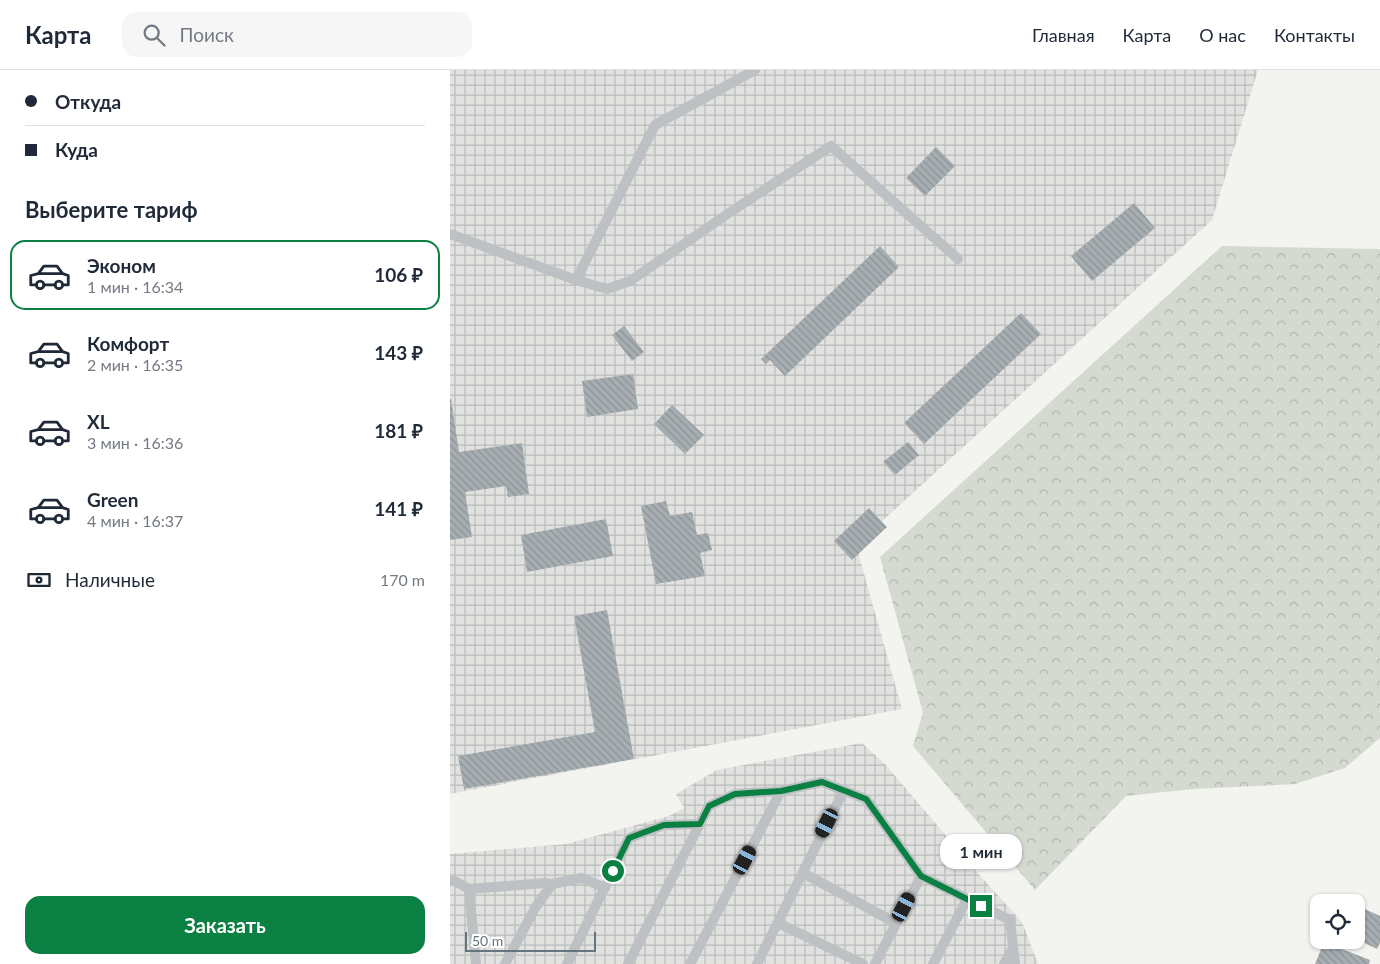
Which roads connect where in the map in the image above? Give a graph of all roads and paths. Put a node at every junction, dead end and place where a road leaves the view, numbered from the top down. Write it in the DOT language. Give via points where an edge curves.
graph roads {
  1 [pos="755,70"];
  2 [pos="450,234"];
  3 [pos="958,260"];
  4 [pos="576,280"];
  5 [pos="844,790"];
  6 [pos="781,791"];
  7 [pos="700,824"];
  8 [pos="802,873"];
  9 [pos="921,876"];
  10 [pos="450,880"];
  11 [pos="552,884"];
  12 [pos="605,888"];
  13 [pos="469,889"];
  14 [pos="967,899"];
  15 [pos="778,923"];
  16 [pos="896,923"];
  17 [pos="1013,948"];
  18 [pos="476,964"];
  19 [pos="505,964"];
  20 [pos="567,964"];
  21 [pos="628,964"];
  22 [pos="690,964"];
  23 [pos="757,964"];
  24 [pos="863,964"];
  25 [pos="875,964"];
  26 [pos="933,964"];
  27 [pos="1004,964"];
  28 [pos="1015,964"];
  1 -- 4 [label="lane" via="655,125"];
  2 -- 4 [label="lane"];
  3 -- 4 [label="lane" via="831,146 630,281 607,289"];
  5 -- 6 [label="lane" via="822,782"];
  5 -- 8 [label="lane"];
  5 -- 9 [label="lane" via="866,799"];
  6 -- 7 [label="lane" via="735,794 709,806"];
  6 -- 22 [label="lane"];
  7 -- 12 [label="lane" via="664,825 629,838"];
  7 -- 21 [label="lane"];
  8 -- 15 [label="lane"];
  8 -- 16 [label="lane"];
  9 -- 14 [label="lane"];
  9 -- 16 [label="lane"];
  10 -- 13 [label="lane"];
  11 -- 12 [label="lane" via="582,878"];
  11 -- 13 [label="lane"];
  11 -- 19 [label="lane" via="535,908"];
  12 -- 20 [label="lane"];
  13 -- 18 [label="lane"];
  14 -- 17 [label="lane" via="1010,920"];
  14 -- 26 [label="lane"];
  15 -- 23 [label="lane"];
  15 -- 24 [label="lane"];
  16 -- 25 [label="lane"];
  17 -- 27 [label="lane"];
  17 -- 28 [label="lane"];
}
